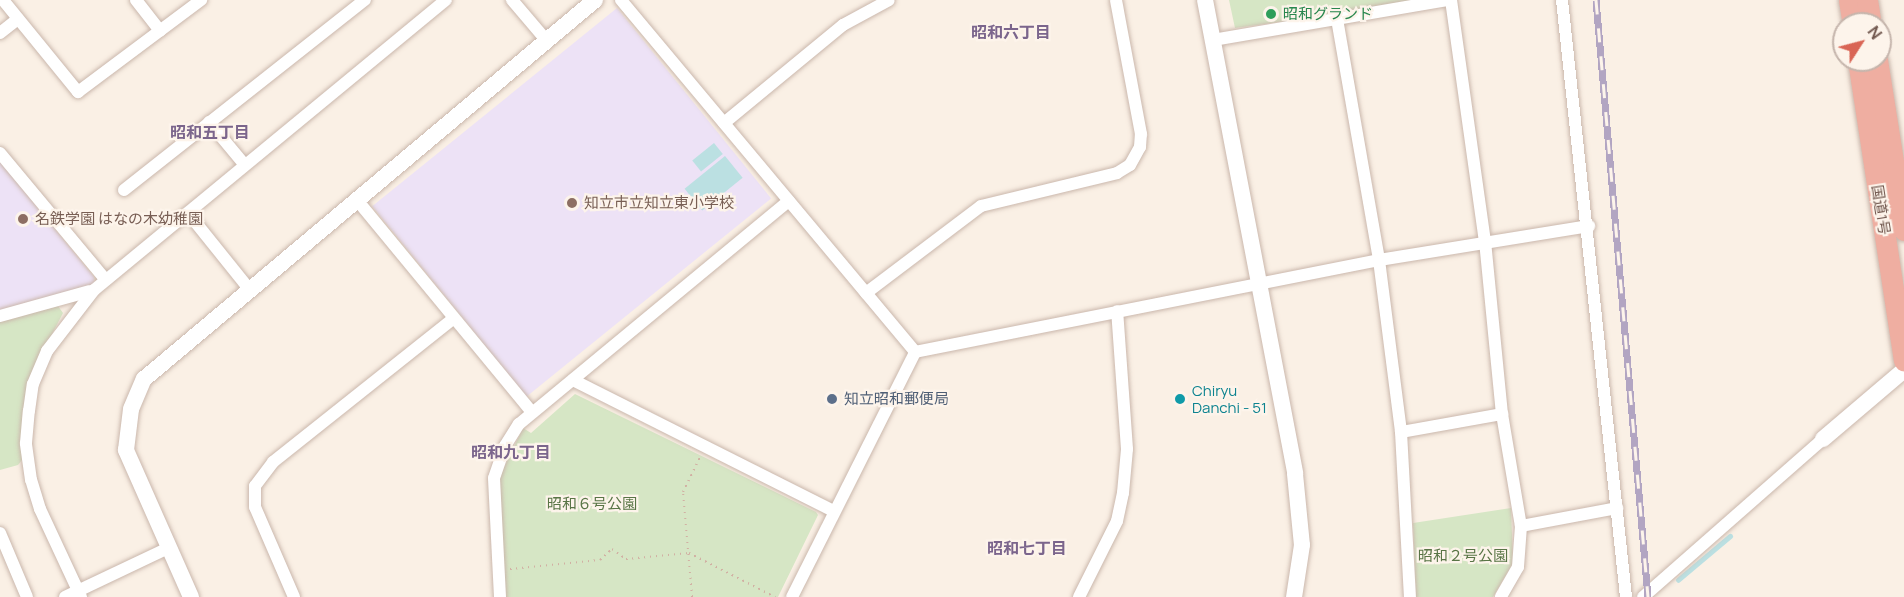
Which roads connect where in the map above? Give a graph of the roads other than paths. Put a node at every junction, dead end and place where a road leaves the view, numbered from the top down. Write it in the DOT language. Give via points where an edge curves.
graph roads {
  1 [pos="3,0"];
  2 [pos="136,0"];
  3 [pos="201,0"];
  4 [pos="366,0"];
  5 [pos="446,0"];
  6 [pos="512,0"];
  7 [pos="595,0"];
  8 [pos="621,0"];
  9 [pos="889,0"];
  10 [pos="1116,0"];
  11 [pos="1205,0"];
  12 [pos="1449,0"];
  13 [pos="1562,0"];
  14 [pos="18,19"];
  15 [pos="1337,19"];
  16 [pos="160,31"];
  17 [pos="0,33"];
  18 [pos="546,40"];
  19 [pos="1213,40"];
  20 [pos="1860,72"];
  21 [pos="1879,72"];
  22 [pos="209,122"];
  23 [pos="724,123"];
  24 [pos="0,153"];
  25 [pos="244,164"];
  26 [pos="124,190"];
  27 [pos="357,200"];
  28 [pos="789,201"];
  29 [pos="188,213"];
  30 [pos="1589,226"];
  31 [pos="1904,230"];
  32 [pos="1485,241"];
  33 [pos="1379,260"];
  34 [pos="106,280"];
  35 [pos="1260,286"];
  36 [pos="249,289"];
  37 [pos="94,290"];
  38 [pos="866,293"];
  39 [pos="1117,311"];
  40 [pos="0,316"];
  41 [pos="453,318"];
  42 [pos="915,352"];
  43 [pos="1904,360"];
  44 [pos="1904,370"];
  45 [pos="573,381"];
  46 [pos="531,411"];
  47 [pos="1502,414"];
  48 [pos="1401,432"];
  49 [pos="1823,440"];
  50 [pos="1617,508"];
  51 [pos="834,511"];
  52 [pos="1521,526"];
  53 [pos="0,533"];
  54 [pos="168,548"];
  55 [pos="80,594"];
  56 [pos="27,597"];
  57 [pos="65,597"];
  58 [pos="190,597"];
  59 [pos="294,597"];
  60 [pos="500,597"];
  61 [pos="792,597"];
  62 [pos="1079,597"];
  63 [pos="1294,597"];
  64 [pos="1410,597"];
  65 [pos="1501,597"];
  66 [pos="1626,597"];
  67 [pos="1643,597"];
  1 -- 14 [label="street"];
  2 -- 16 [label="street"];
  3 -- 16 [label="street"];
  4 -- 22 [label="street"];
  5 -- 25 [label="street"];
  6 -- 18 [label="street"];
  7 -- 18 [label="street"];
  8 -- 23 [label="street"];
  9 -- 23 [label="street" via="843,25"];
  10 -- 38 [label="street" via="1141,134 1140,147 1130,165 1117,173 981,206"];
  11 -- 19 [label="street"];
  12 -- 15 [label="street"];
  12 -- 32 [label="street"];
  13 -- 30 [label="street"];
  14 -- 16 [label="street" via="78,92"];
  14 -- 17 [label="street"];
  15 -- 19 [label="street"];
  15 -- 33 [label="street"];
  18 -- 27 [label="street"];
  19 -- 35 [label="street"];
  20 -- 43 [label="highway, 国道1号"];
  21 -- 31 [label="highway, 国道1号"];
  22 -- 25 [label="street"];
  22 -- 26 [label="street"];
  23 -- 28 [label="street"];
  24 -- 34 [label="street"];
  25 -- 29 [label="street"];
  27 -- 36 [label="street"];
  27 -- 41 [label="street"];
  28 -- 38 [label="street"];
  28 -- 45 [label="street"];
  29 -- 34 [label="street"];
  29 -- 36 [label="street"];
  30 -- 32 [label="street"];
  30 -- 50 [label="street"];
  32 -- 33 [label="street"];
  32 -- 47 [label="street"];
  33 -- 35 [label="street"];
  33 -- 48 [label="street"];
  34 -- 37 [label="street"];
  35 -- 39 [label="street"];
  35 -- 63 [label="street" via="1295,474 1302,544"];
  36 -- 54 [label="street" via="144,380 131,409 126,450"];
  37 -- 40 [label="street"];
  37 -- 55 [label="street" via="48,351 33,384 26,443 40,509"];
  38 -- 42 [label="street"];
  39 -- 42 [label="street"];
  39 -- 62 [label="street" via="1128,449 1123,493 1117,521"];
  41 -- 46 [label="street"];
  41 -- 59 [label="street" via="273,462 255,486 255,507"];
  42 -- 51 [label="street"];
  44 -- 49 [label="street"];
  45 -- 46 [label="street"];
  45 -- 51 [label="street"];
  46 -- 60 [label="street" via="505,446 494,478"];
  47 -- 48 [label="street"];
  47 -- 52 [label="street"];
  48 -- 64 [label="street"];
  49 -- 67 [label="street"];
  50 -- 52 [label="street"];
  50 -- 66 [label="street"];
  51 -- 61 [label="street"];
  52 -- 65 [label="street" via="1518,567"];
  53 -- 56 [label="street"];
  54 -- 55 [label="street"];
  54 -- 58 [label="street"];
  55 -- 57 [label="street"];
}
